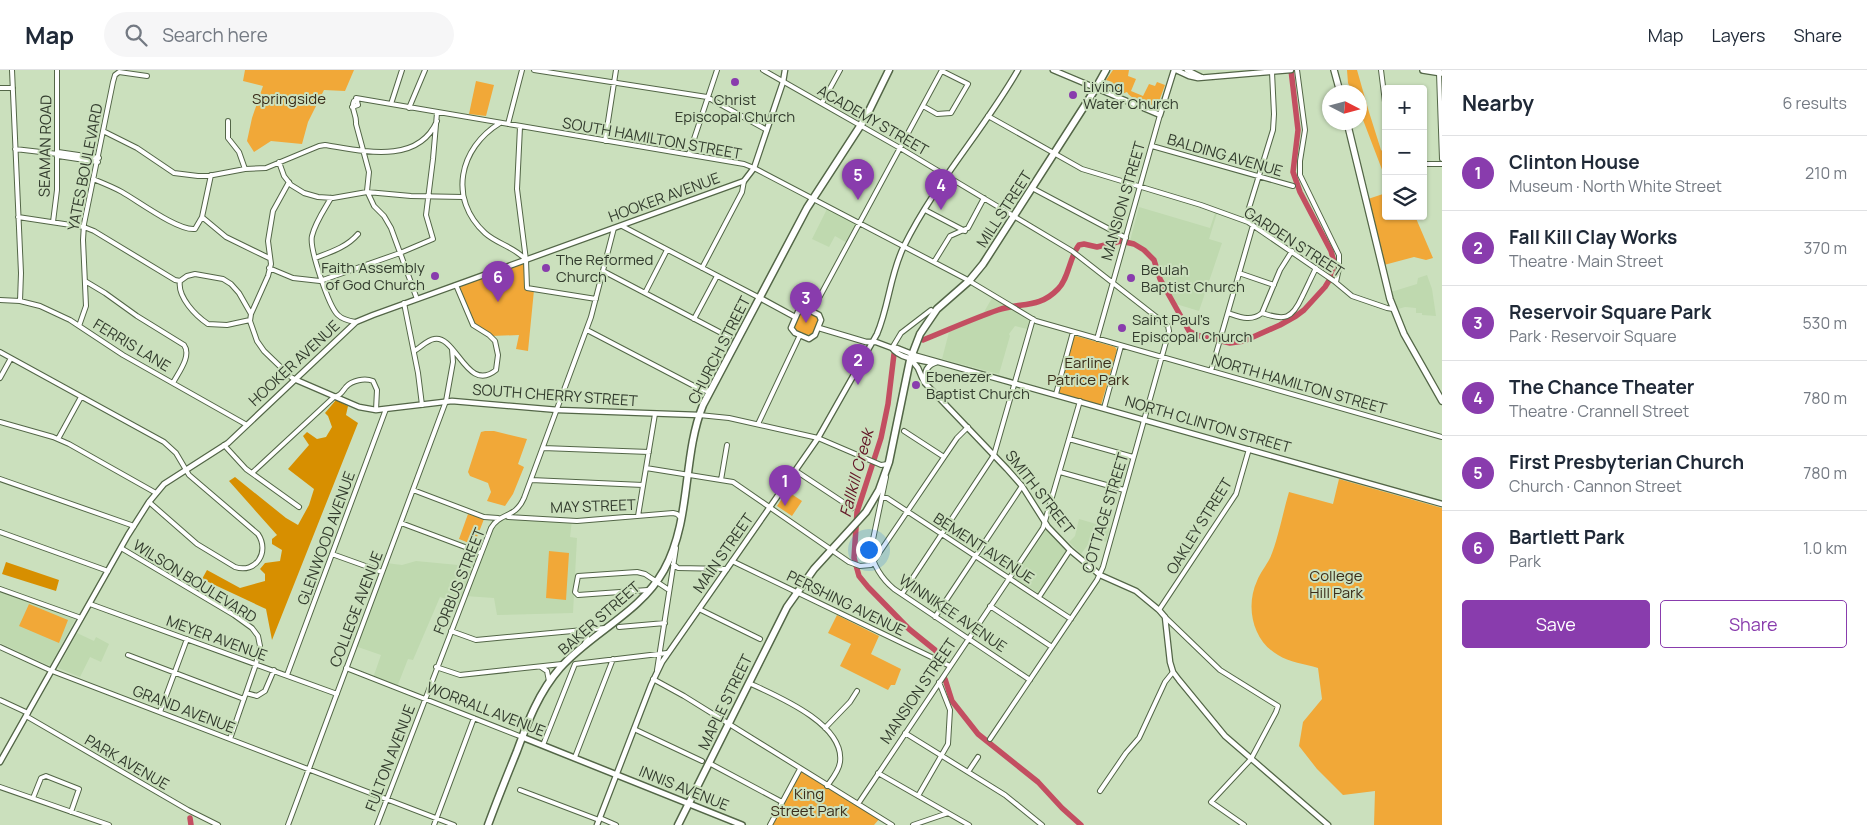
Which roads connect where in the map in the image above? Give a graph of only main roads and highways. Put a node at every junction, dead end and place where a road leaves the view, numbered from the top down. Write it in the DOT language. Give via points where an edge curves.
graph roads {
  1 [pos="890,70"];
  2 [pos="1106,70"];
  3 [pos="1334,70"];
  4 [pos="1423,70"];
  5 [pos="1440,73"];
  6 [pos="1338,85"];
  7 [pos="1348,130"];
  8 [pos="911,356"];
  9 [pos="1442,401"];
  10 [pos="853,527"];
  11 [pos="677,538"];
  12 [pos="522,736"];
  13 [pos="617,774"];
  14 [pos="689,803"];
  15 [pos="488,825"];
  16 [pos="678,825"];
  17 [pos="742,825"];
  1 -- 11 [label="highway, CHURCH STREET" via="861,126 813,198 710,390 699,415"];
  2 -- 8 [label="highway, MILL STREET" via="983,264 930,318"];
  3 -- 6 [label="main road"];
  4 -- 5 [label="main road"];
  7 -- 9 [label="main road" via="1393,309 1406,339"];
  8 -- 10 [label="highway, WINNIKEE AVENUE" via="888,467 871,504"];
  10 -- 14 [label="highway, MAPLE STREET" via="797,592 778,622 728,724 705,762"];
  11 -- 12 [label="highway, BAKER STREET" via="670,558 651,589 564,664 547,685"];
  12 -- 13 [label="main road, WORRALL AVENUE"];
  12 -- 15 [label="highway, BAKER STREET"];
  13 -- 14 [label="main road, INNIS AVENUE"];
  14 -- 16 [label="highway, MAPLE STREET"];
  14 -- 17 [label="main road, INNIS AVENUE"];
}
